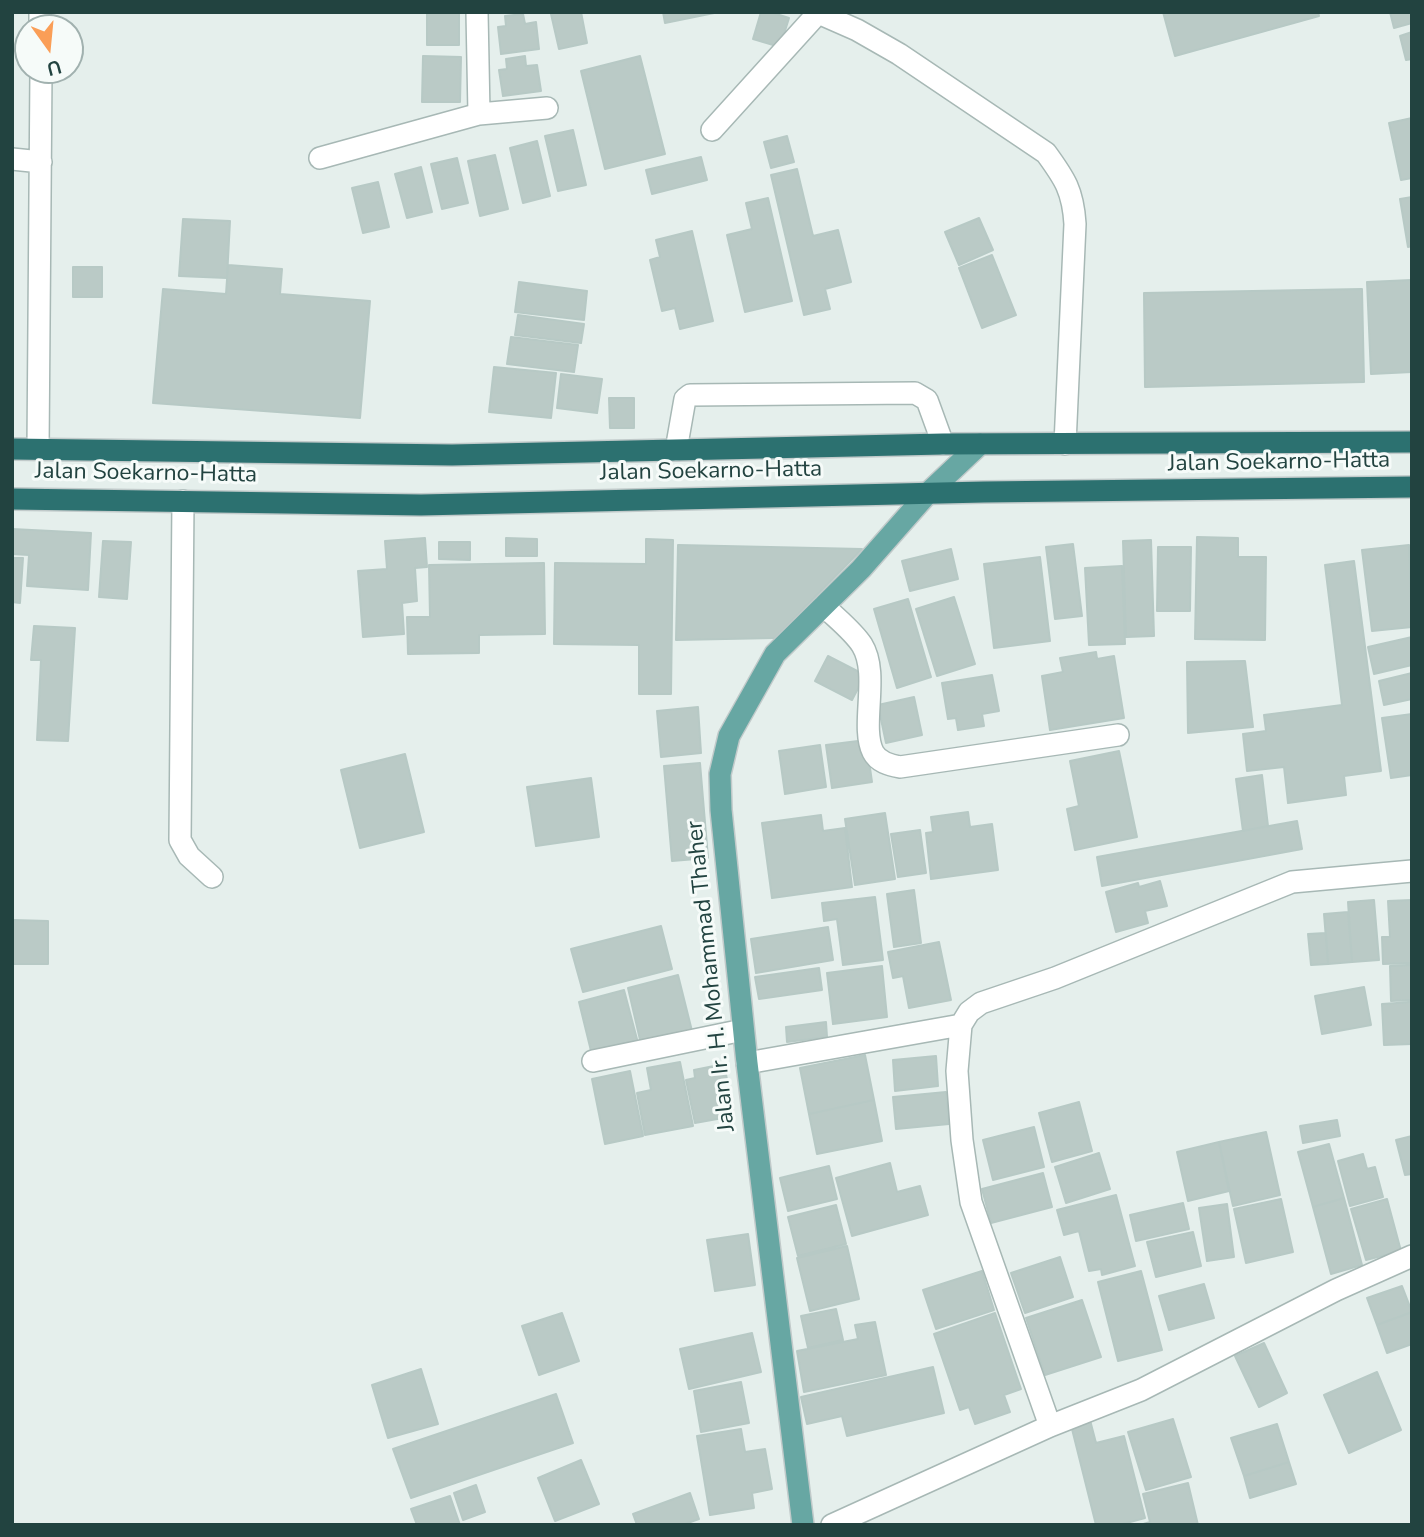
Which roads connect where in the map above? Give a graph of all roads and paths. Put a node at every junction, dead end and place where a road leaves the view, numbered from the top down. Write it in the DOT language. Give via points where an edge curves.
graph roads {
  1 [pos="477,12"];
  2 [pos="817,13"];
  3 [pos="41,84"];
  4 [pos="547,108"];
  5 [pos="479,114"];
  6 [pos="712,130"];
  7 [pos="320,158"];
  8 [pos="12,159"];
  9 [pos="41,162"];
  10 [pos="1412,442"];
  11 [pos="943,444"];
  12 [pos="980,444"];
  13 [pos="1065,444"];
  14 [pos="12,449"];
  15 [pos="38,449"];
  16 [pos="676,450"];
  17 [pos="1412,488"];
  18 [pos="927,494"];
  19 [pos="12,499"];
  20 [pos="183,501"];
  21 [pos="824,606"];
  22 [pos="1118,735"];
  23 [pos="1412,871"];
  24 [pos="212,877"];
  25 [pos="961,1025"];
  26 [pos="743,1030"];
  27 [pos="593,1060"];
  28 [pos="747,1063"];
  29 [pos="1412,1256"];
  30 [pos="1051,1426"];
  31 [pos="803,1525"];
  32 [pos="832,1525"];
  1 -- 5 [label="street"];
  2 -- 6 [label="street"];
  2 -- 13 [label="street" via="899,54 1046,153 1062,175 1073,198 1075,224"];
  3 -- 9 [label="street"];
  4 -- 5 [label="street"];
  5 -- 7 [label="street"];
  8 -- 9 [label="street"];
  9 -- 15 [label="street"];
  10 -- 13 [label="highway, Jalan Soekarno-Hatta"];
  11 -- 12 [label="highway, Jalan Soekarno-Hatta"];
  11 -- 16 [label="highway, Jalan Soekarno-Hatta"];
  11 -- 16 [label="street" via="927,400 915,393 690,394 685,399"];
  12 -- 13 [label="highway, Jalan Soekarno-Hatta"];
  12 -- 18 [label="main road, Jalan Ir. H. Mohammad Thaher"];
  14 -- 15 [label="highway, Jalan Soekarno-Hatta"];
  15 -- 16 [label="highway, Jalan Soekarno-Hatta" via="452,455"];
  17 -- 18 [label="highway, Jalan Soekarno-Hatta"];
  18 -- 20 [label="highway, Jalan Soekarno-Hatta" via="421,505"];
  18 -- 21 [label="main road, Jalan Ir. H. Mohammad Thaher"];
  19 -- 20 [label="highway, Jalan Soekarno-Hatta"];
  20 -- 24 [label="street" via="180,840 189,856"];
  21 -- 22 [label="street" via="862,646 871,678 870,739 873,753 886,765 900,767"];
  21 -- 26 [label="main road, Jalan Ir. H. Mohammad Thaher" via="775,654 729,736 720,774"];
  23 -- 25 [label="street" via="1292,881 1055,978 981,1003"];
  25 -- 28 [label="street"];
  25 -- 30 [label="street" via="957,1072 971,1202"];
  26 -- 27 [label="street"];
  26 -- 28 [label="main road, Jalan Ir. H. Mohammad Thaher"];
  28 -- 31 [label="main road, Jalan Ir. H. Mohammad Thaher"];
  29 -- 30 [label="street" via="1141,1390"];
  30 -- 32 [label="street"];
}
